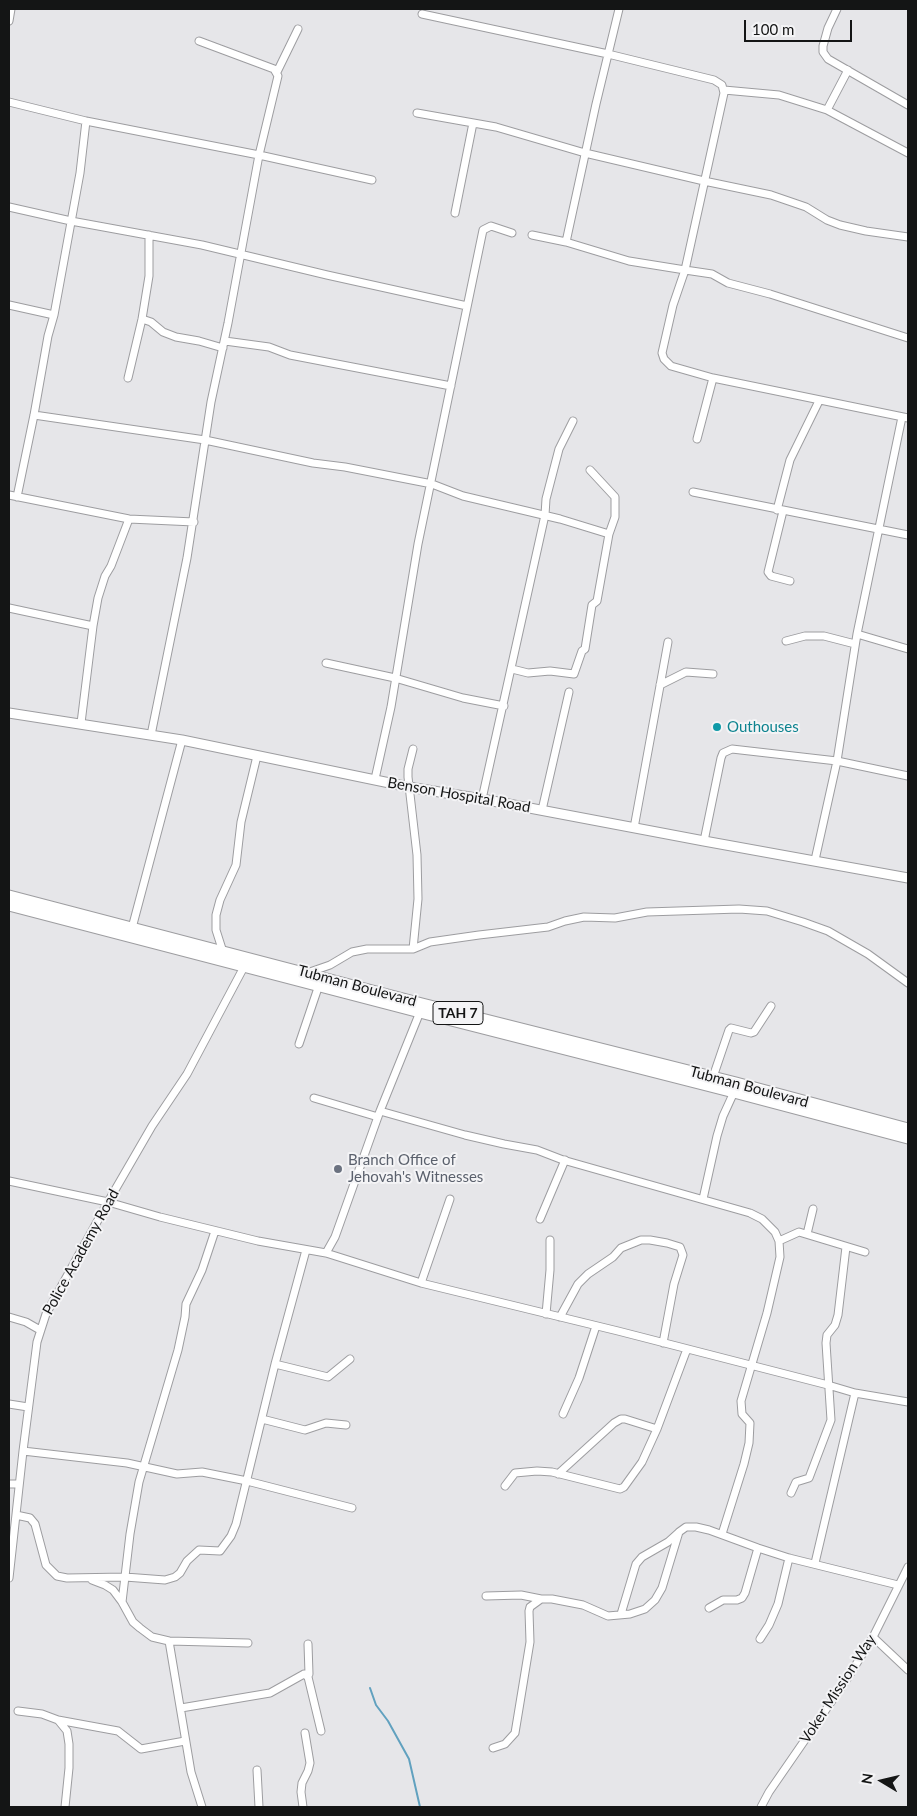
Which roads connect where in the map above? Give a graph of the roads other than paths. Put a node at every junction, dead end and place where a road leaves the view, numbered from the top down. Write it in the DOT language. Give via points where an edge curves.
graph roads {
  1 [pos="12,9"];
  2 [pos="619,9"];
  3 [pos="837,9"];
  4 [pos="422,14"];
  5 [pos="9,21"];
  6 [pos="298,29"];
  7 [pos="199,41"];
  8 [pos="608,54"];
  9 [pos="848,70"];
  10 [pos="277,72"];
  11 [pos="724,93"];
  12 [pos="9,102"];
  13 [pos="908,105"];
  14 [pos="827,110"];
  15 [pos="417,113"];
  16 [pos="86,121"];
  17 [pos="473,123"];
  18 [pos="585,153"];
  19 [pos="908,153"];
  20 [pos="259,155"];
  21 [pos="372,180"];
  22 [pos="704,181"];
  23 [pos="9,207"];
  24 [pos="455,213"];
  25 [pos="71,221"];
  26 [pos="512,233"];
  27 [pos="149,235"];
  28 [pos="532,235"];
  29 [pos="908,237"];
  30 [pos="566,242"];
  31 [pos="241,254"];
  32 [pos="685,270"];
  33 [pos="9,305"];
  34 [pos="467,306"];
  35 [pos="54,315"];
  36 [pos="142,319"];
  37 [pos="908,338"];
  38 [pos="224,345"];
  39 [pos="128,378"];
  40 [pos="713,378"];
  41 [pos="451,386"];
  42 [pos="818,401"];
  43 [pos="34,415"];
  44 [pos="905,418"];
  45 [pos="574,421"];
  46 [pos="697,439"];
  47 [pos="205,440"];
  48 [pos="590,470"];
  49 [pos="432,484"];
  50 [pos="693,492"];
  51 [pos="9,495"];
  52 [pos="17,496"];
  53 [pos="780,511"];
  54 [pos="545,515"];
  55 [pos="129,519"];
  56 [pos="194,522"];
  57 [pos="878,529"];
  58 [pos="609,534"];
  59 [pos="908,535"];
  60 [pos="790,581"];
  61 [pos="9,608"];
  62 [pos="93,626"];
  63 [pos="857,634"];
  64 [pos="786,641"];
  65 [pos="668,642"];
  66 [pos="855,644"];
  67 [pos="908,649"];
  68 [pos="326,663"];
  69 [pos="512,670"];
  70 [pos="713,674"];
  71 [pos="395,678"];
  72 [pos="660,685"];
  73 [pos="569,692"];
  74 [pos="504,706"];
  75 [pos="9,713"];
  76 [pos="81,723"];
  77 [pos="152,735"];
  78 [pos="182,740"];
  79 [pos="413,749"];
  80 [pos="257,756"];
  81 [pos="837,762"];
  82 [pos="908,776"];
  83 [pos="375,780"];
  84 [pos="409,787"];
  85 [pos="482,799"];
  86 [pos="542,810"];
  87 [pos="634,828"];
  88 [pos="704,841"];
  89 [pos="815,860"];
  90 [pos="908,878"];
  91 [pos="9,896"];
  92 [pos="9,905"];
  93 [pos="132,928"];
  94 [pos="413,949"];
  95 [pos="223,952"];
  96 [pos="247,962"];
  97 [pos="307,973"];
  98 [pos="908,983"];
  99 [pos="320,985"];
  100 [pos="771,1006"];
  101 [pos="420,1012"];
  102 [pos="299,1044"];
  103 [pos="713,1077"];
  104 [pos="734,1092"];
  105 [pos="314,1098"];
  106 [pos="379,1114"];
  107 [pos="908,1129"];
  108 [pos="908,1138"];
  109 [pos="565,1160"];
  110 [pos="9,1181"];
  111 [pos="450,1199"];
  112 [pos="703,1199"];
  113 [pos="108,1202"];
  114 [pos="813,1209"];
  115 [pos="540,1219"];
  116 [pos="215,1231"];
  117 [pos="807,1234"];
  118 [pos="550,1240"];
  119 [pos="778,1240"];
  120 [pos="846,1247"];
  121 [pos="306,1250"];
  122 [pos="865,1252"];
  123 [pos="326,1253"];
  124 [pos="421,1283"];
  125 [pos="546,1314"];
  126 [pos="9,1317"];
  127 [pos="560,1317"];
  128 [pos="596,1326"];
  129 [pos="40,1330"];
  130 [pos="663,1343"];
  131 [pos="687,1349"];
  132 [pos="350,1358"];
  133 [pos="275,1364"];
  134 [pos="751,1365"];
  135 [pos="828,1385"];
  136 [pos="855,1393"];
  137 [pos="908,1402"];
  138 [pos="9,1404"];
  139 [pos="28,1407"];
  140 [pos="564,1414"];
  141 [pos="262,1419"];
  142 [pos="346,1425"];
  143 [pos="657,1429"];
  144 [pos="22,1451"];
  145 [pos="144,1467"];
  146 [pos="558,1474"];
  147 [pos="247,1481"];
  148 [pos="9,1484"];
  149 [pos="19,1484"];
  150 [pos="505,1486"];
  151 [pos="790,1493"];
  152 [pos="352,1508"];
  153 [pos="16,1515"];
  154 [pos="679,1532"];
  155 [pos="722,1534"];
  156 [pos="758,1548"];
  157 [pos="789,1558"];
  158 [pos="815,1563"];
  159 [pos="908,1567"];
  160 [pos="125,1576"];
  161 [pos="9,1578"];
  162 [pos="81,1578"];
  163 [pos="898,1585"];
  164 [pos="486,1596"];
  165 [pos="541,1599"];
  166 [pos="122,1602"];
  167 [pos="709,1608"];
  168 [pos="621,1614"];
  169 [pos="873,1637"];
  170 [pos="760,1639"];
  171 [pos="168,1642"];
  172 [pos="248,1643"];
  173 [pos="308,1644"];
  174 [pos="908,1670"];
  175 [pos="304,1674"];
  176 [pos="181,1708"];
  177 [pos="18,1710"];
  178 [pos="58,1720"];
  179 [pos="321,1731"];
  180 [pos="305,1733"];
  181 [pos="186,1741"];
  182 [pos="493,1748"];
  183 [pos="257,1770"];
  184 [pos="65,1807"];
  185 [pos="202,1807"];
  186 [pos="259,1807"];
  187 [pos="303,1807"];
  188 [pos="761,1807"];
  1 -- 5 [label="street"];
  2 -- 8 [label="street"];
  3 -- 9 [label="street" via="828,28 824,52 828,59"];
  4 -- 8 [label="street"];
  6 -- 10 [label="street"];
  7 -- 10 [label="street" via="274,68"];
  8 -- 11 [label="street" via="714,80 722,86"];
  8 -- 18 [label="street"];
  9 -- 13 [label="street"];
  9 -- 14 [label="street"];
  10 -- 20 [label="street"];
  11 -- 14 [label="street" via="724,90 779,95"];
  11 -- 22 [label="street"];
  12 -- 16 [label="street"];
  14 -- 19 [label="street"];
  15 -- 17 [label="street"];
  16 -- 20 [label="street"];
  16 -- 25 [label="street"];
  17 -- 18 [label="street"];
  17 -- 24 [label="street"];
  18 -- 22 [label="street"];
  18 -- 30 [label="street"];
  20 -- 21 [label="street"];
  20 -- 31 [label="street"];
  22 -- 29 [label="street" via="786,200 840,225"];
  22 -- 32 [label="street"];
  23 -- 25 [label="street"];
  25 -- 27 [label="street"];
  25 -- 35 [label="street"];
  26 -- 34 [label="street" via="491,226 483,230"];
  27 -- 31 [label="street"];
  27 -- 36 [label="street" via="149,276"];
  28 -- 30 [label="street"];
  30 -- 32 [label="street" via="629,261"];
  31 -- 34 [label="street"];
  31 -- 38 [label="street"];
  32 -- 37 [label="street" via="712,274 728,283"];
  32 -- 40 [label="street" via="662,353 671,366"];
  33 -- 35 [label="street"];
  34 -- 41 [label="street"];
  35 -- 43 [label="street"];
  36 -- 38 [label="street" via="176,337"];
  36 -- 39 [label="street"];
  38 -- 41 [label="street" via="269,346 290,355"];
  38 -- 47 [label="street"];
  40 -- 42 [label="street"];
  40 -- 46 [label="street"];
  41 -- 49 [label="street"];
  42 -- 44 [label="street"];
  42 -- 53 [label="street" via="790,460"];
  43 -- 47 [label="street"];
  43 -- 52 [label="street"];
  44 -- 57 [label="street"];
  45 -- 54 [label="street" via="559,449"];
  47 -- 49 [label="street"];
  47 -- 56 [label="street"];
  48 -- 58 [label="street" via="615,497 615,517"];
  49 -- 54 [label="street" via="463,496"];
  49 -- 71 [label="street" via="418,544"];
  50 -- 53 [label="street"];
  51 -- 52 [label="street"];
  52 -- 55 [label="street"];
  53 -- 57 [label="street"];
  53 -- 60 [label="street" via="768,572 771,576"];
  54 -- 58 [label="street"];
  54 -- 69 [label="street"];
  55 -- 56 [label="street"];
  55 -- 62 [label="street" via="105,576"];
  56 -- 77 [label="street"];
  57 -- 59 [label="street"];
  57 -- 63 [label="street"];
  58 -- 69 [label="street" via="598,601 592,605 585,649 574,674"];
  61 -- 62 [label="street"];
  62 -- 76 [label="street"];
  63 -- 66 [label="street"];
  63 -- 67 [label="street"];
  64 -- 66 [label="street" via="824,636"];
  65 -- 72 [label="street"];
  66 -- 81 [label="street"];
  68 -- 71 [label="street"];
  69 -- 74 [label="street"];
  70 -- 72 [label="street" via="686,672"];
  71 -- 74 [label="street"];
  71 -- 83 [label="street"];
  72 -- 87 [label="street"];
  73 -- 86 [label="street"];
  74 -- 85 [label="street"];
  75 -- 76 [label="street, Benson Hospital Road"];
  76 -- 77 [label="street, Benson Hospital Road"];
  77 -- 78 [label="street, Benson Hospital Road"];
  78 -- 80 [label="street, Benson Hospital Road"];
  78 -- 93 [label="street"];
  79 -- 84 [label="street" via="408,769"];
  80 -- 83 [label="street, Benson Hospital Road"];
  80 -- 95 [label="street" via="241,822 236,865 216,915 216,930"];
  81 -- 82 [label="street"];
  81 -- 88 [label="street" via="728,750 721,758"];
  81 -- 89 [label="street"];
  83 -- 84 [label="street, Benson Hospital Road"];
  84 -- 85 [label="street, Benson Hospital Road"];
  84 -- 94 [label="street" via="417,882"];
  85 -- 86 [label="street, Benson Hospital Road"];
  86 -- 87 [label="street, Benson Hospital Road"];
  87 -- 88 [label="street, Benson Hospital Road"];
  88 -- 89 [label="street, Benson Hospital Road"];
  89 -- 90 [label="street, Benson Hospital Road"];
  91 -- 93 [label="highway, Tubman Boulevard / TAH 7"];
  92 -- 96 [label="highway, Tubman Boulevard / TAH 7"];
  93 -- 95 [label="highway, Tubman Boulevard / TAH 7"];
  94 -- 97 [label="street" via="352,952"];
  94 -- 98 [label="street" via="430,942 548,928 584,917 615,918 647,912 739,909 767,912 828,931 868,954"];
  95 -- 96 [label="highway, Tubman Boulevard / TAH 7"];
  96 -- 97 [label="highway, Tubman Boulevard / TAH 7"];
  96 -- 99 [label="highway, Tubman Boulevard / TAH 7"];
  96 -- 113 [label="street, Police Academy Road" via="187,1074"];
  97 -- 103 [label="highway, Tubman Boulevard / TAH 7"];
  99 -- 101 [label="highway, Tubman Boulevard / TAH 7"];
  99 -- 102 [label="street"];
  100 -- 103 [label="street" via="754,1032 729,1030"];
  101 -- 104 [label="highway, Tubman Boulevard / TAH 7"];
  101 -- 106 [label="street"];
  103 -- 107 [label="highway, Tubman Boulevard / TAH 7"];
  104 -- 108 [label="highway, Tubman Boulevard / TAH 7"];
  104 -- 112 [label="street" via="717,1136"];
  105 -- 106 [label="street"];
  106 -- 109 [label="street" via="537,1150"];
  106 -- 123 [label="street" via="335,1237"];
  109 -- 112 [label="street"];
  109 -- 115 [label="street"];
  110 -- 113 [label="street"];
  111 -- 124 [label="street"];
  112 -- 119 [label="street" via="750,1213 775,1232"];
  113 -- 116 [label="street"];
  113 -- 129 [label="street, Police Academy Road"];
  114 -- 117 [label="street"];
  116 -- 121 [label="street"];
  116 -- 145 [label="street" via="186,1304 178,1350"];
  117 -- 119 [label="street" via="796,1232"];
  117 -- 120 [label="street"];
  118 -- 125 [label="street"];
  119 -- 134 [label="street" via="780,1256"];
  120 -- 122 [label="street"];
  120 -- 135 [label="street" via="838,1315 827,1335"];
  121 -- 123 [label="street"];
  121 -- 133 [label="street"];
  123 -- 124 [label="street"];
  124 -- 125 [label="street"];
  125 -- 127 [label="street"];
  126 -- 129 [label="street"];
  127 -- 128 [label="street"];
  127 -- 130 [label="street" via="578,1284 621,1248 641,1240 667,1243 680,1247 683,1255"];
  128 -- 130 [label="street"];
  128 -- 140 [label="street"];
  129 -- 139 [label="street, Police Academy Road"];
  130 -- 131 [label="street"];
  131 -- 134 [label="street"];
  131 -- 143 [label="street"];
  132 -- 133 [label="street" via="328,1377"];
  133 -- 141 [label="street"];
  134 -- 135 [label="street"];
  134 -- 155 [label="street" via="741,1401 742,1414 750,1423 749,1443"];
  135 -- 136 [label="street"];
  135 -- 151 [label="street" via="831,1420 827,1434 809,1478 796,1482"];
  136 -- 137 [label="street"];
  136 -- 158 [label="street"];
  138 -- 139 [label="street"];
  139 -- 144 [label="street, Police Academy Road"];
  141 -- 142 [label="street" via="305,1430 326,1423"];
  141 -- 147 [label="street"];
  143 -- 146 [label="street" via="622,1419"];
  143 -- 146 [label="street" via="642,1462 620,1489"];
  144 -- 145 [label="street"];
  144 -- 149 [label="street, Police Academy Road"];
  145 -- 147 [label="street" via="177,1474 202,1472"];
  145 -- 160 [label="street"];
  146 -- 150 [label="street" via="537,1471 515,1473"];
  147 -- 152 [label="street"];
  147 -- 160 [label="street" via="236,1524 220,1551 199,1550 175,1578"];
  148 -- 149 [label="street"];
  149 -- 153 [label="street, Police Academy Road"];
  153 -- 161 [label="street, Police Academy Road"];
  153 -- 162 [label="street" via="30,1518 35,1524 50,1571 57,1576"];
  154 -- 155 [label="street" via="686,1527 696,1527"];
  154 -- 168 [label="street" via="636,1564"];
  154 -- 168 [label="street" via="662,1588 655,1600 645,1609"];
  155 -- 156 [label="street"];
  156 -- 157 [label="street"];
  156 -- 167 [label="street" via="742,1598 723,1600"];
  157 -- 158 [label="street"];
  157 -- 170 [label="street" via="778,1604"];
  158 -- 163 [label="street"];
  159 -- 163 [label="street, Voker Mission Way"];
  160 -- 162 [label="street"];
  160 -- 166 [label="street"];
  162 -- 166 [label="street" via="105,1585"];
  163 -- 169 [label="street, Voker Mission Way"];
  164 -- 165 [label="street" via="521,1594"];
  165 -- 168 [label="street" via="583,1605 608,1616"];
  165 -- 182 [label="street" via="529,1611 530,1642 515,1733 505,1744"];
  166 -- 171 [label="street" via="140,1628 152,1637"];
  169 -- 174 [label="street"];
  169 -- 188 [label="street, Voker Mission Way"];
  171 -- 172 [label="street"];
  171 -- 176 [label="street"];
  173 -- 175 [label="street" via="310,1674"];
  175 -- 176 [label="street" via="270,1693"];
  175 -- 179 [label="street" via="308,1678"];
  176 -- 181 [label="street"];
  177 -- 178 [label="street"];
  178 -- 181 [label="street" via="118,1731 141,1749"];
  178 -- 184 [label="street" via="67,1731 69,1744"];
  180 -- 187 [label="street" via="310,1763 302,1783"];
  181 -- 185 [label="street"];
  183 -- 186 [label="street"];
}
